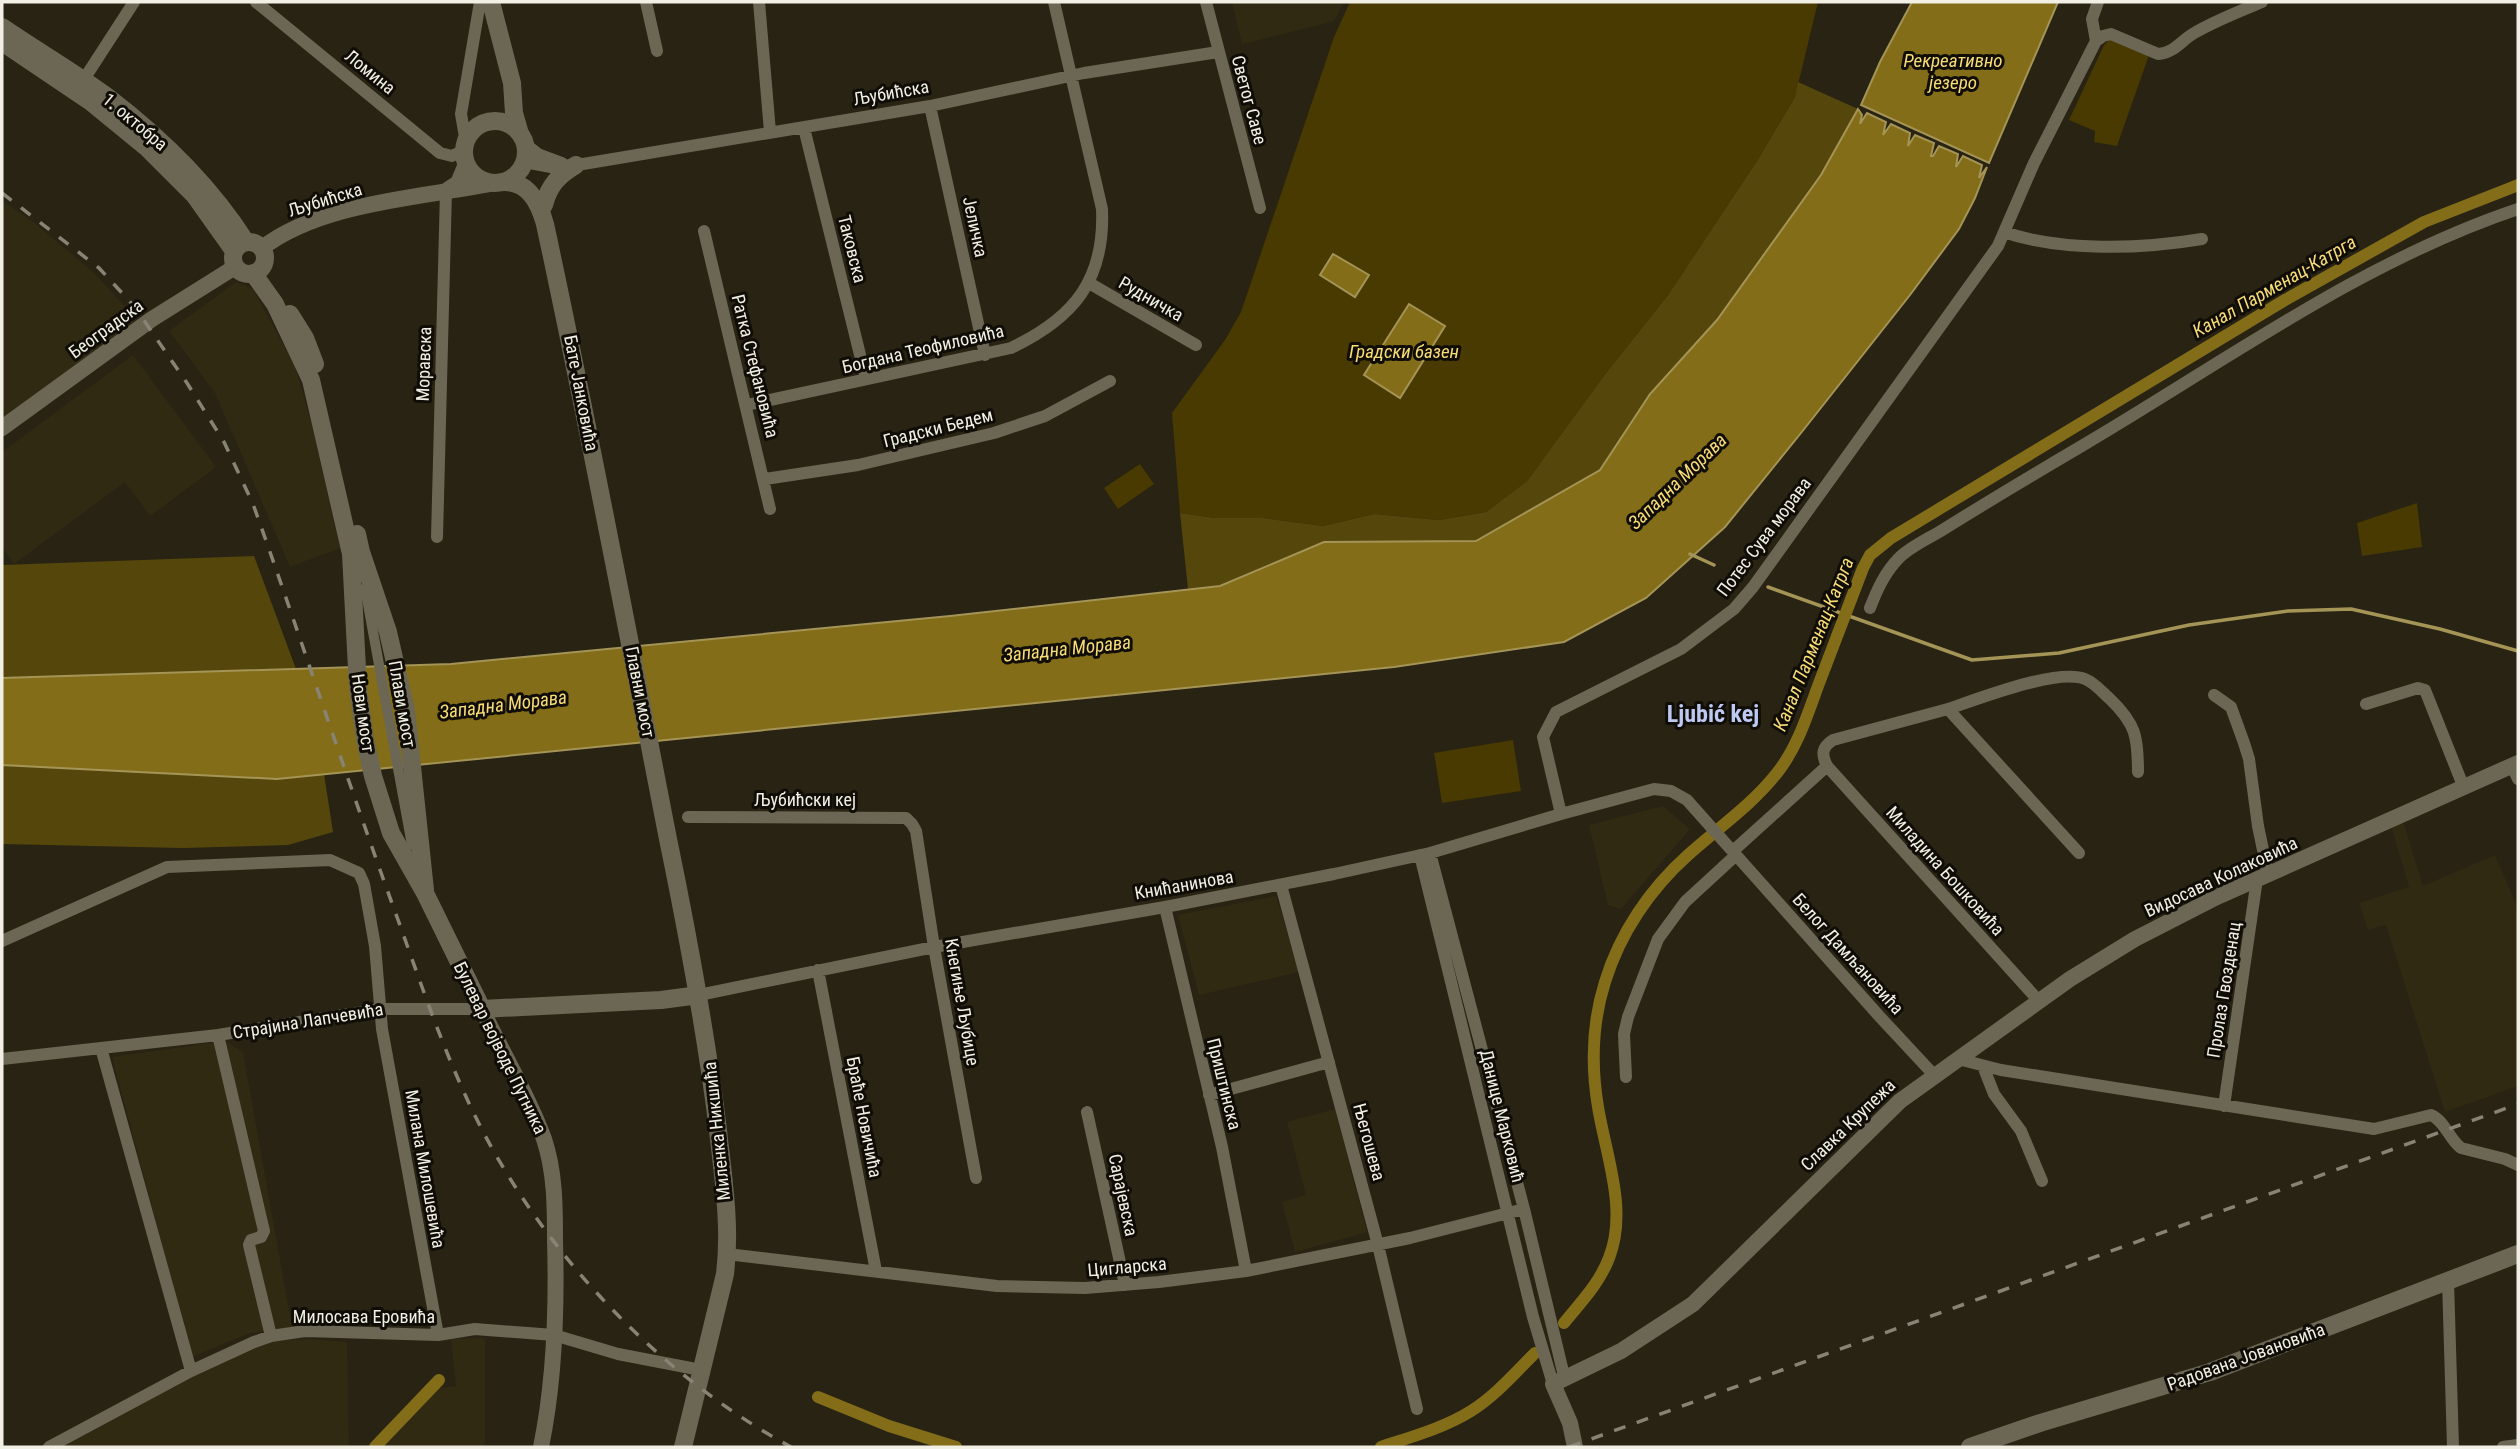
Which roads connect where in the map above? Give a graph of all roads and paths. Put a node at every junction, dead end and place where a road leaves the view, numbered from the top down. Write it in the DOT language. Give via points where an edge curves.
graph roads {
  1 [pos="134,2"];
  2 [pos="256,2"];
  3 [pos="480,2"];
  4 [pos="491,2"];
  5 [pos="646,2"];
  6 [pos="759,2"];
  7 [pos="1054,2"];
  8 [pos="1206,2"];
  9 [pos="2098,2"];
  10 [pos="2262,2"];
  11 [pos="2,27"];
  12 [pos="2096,41"];
  13 [pos="2,42"];
  14 [pos="657,51"];
  15 [pos="1218,52"];
  16 [pos="1073,75"];
  17 [pos="512,83"];
  18 [pos="79,87"];
  19 [pos="930,106"];
  20 [pos="487,122"];
  21 [pos="804,128"];
  22 [pos="770,132"];
  23 [pos="522,139"];
  24 [pos="465,152"];
  25 [pos="523,163"];
  26 [pos="573,166"];
  27 [pos="499,182"];
  28 [pos="446,191"];
  29 [pos="1260,208"];
  30 [pos="2518,209"];
  31 [pos="544,211"];
  32 [pos="704,231"];
  33 [pos="2004,232"];
  34 [pos="2202,239"];
  35 [pos="244,252"];
  36 [pos="257,270"];
  37 [pos="1089,283"];
  38 [pos="1196,345"];
  39 [pos="985,355"];
  40 [pos="866,379"];
  41 [pos="1110,380"];
  42 [pos="747,405"];
  43 [pos="2,428"];
  44 [pos="765,479"];
  45 [pos="770,509"];
  46 [pos="437,537"];
  47 [pos="356,553"];
  48 [pos="617,570"];
  49 [pos="1870,608"];
  50 [pos="2214,695"];
  51 [pos="2366,704"];
  52 [pos="1943,710"];
  53 [pos="1827,766"];
  54 [pos="2516,770"];
  55 [pos="2138,772"];
  56 [pos="2464,788"];
  57 [pos="1671,791"];
  58 [pos="663,814"];
  59 [pos="1561,814"];
  60 [pos="688,817"];
  61 [pos="916,831"];
  62 [pos="1734,853"];
  63 [pos="2079,853"];
  64 [pos="1425,854"];
  65 [pos="415,862"];
  66 [pos="2263,877"];
  67 [pos="1282,885"];
  68 [pos="1165,907"];
  69 [pos="2,941"];
  70 [pos="934,947"];
  71 [pos="818,970"];
  72 [pos="699,995"];
  73 [pos="2038,1000"];
  74 [pos="381,1009"];
  75 [pos="482,1009"];
  76 [pos="218,1035"];
  77 [pos="101,1048"];
  78 [pos="2,1059"];
  79 [pos="1958,1059"];
  80 [pos="1329,1062"];
  81 [pos="1983,1066"];
  82 [pos="1934,1075"];
  83 [pos="1626,1077"];
  84 [pos="1209,1095"];
  85 [pos="2224,1106"];
  86 [pos="1087,1112"];
  87 [pos="2518,1165"];
  88 [pos="976,1178"];
  89 [pos="2042,1181"];
  90 [pos="1524,1209"];
  91 [pos="1508,1213"];
  92 [pos="1378,1245"];
  93 [pos="727,1254"];
  94 [pos="2518,1254"];
  95 [pos="876,1271"];
  96 [pos="1246,1271"];
  97 [pos="2448,1282"];
  98 [pos="1125,1285"];
  99 [pos="438,1335"];
  100 [pos="554,1335"];
  101 [pos="271,1336"];
  102 [pos="701,1370"];
  103 [pos="191,1371"];
  104 [pos="1559,1382"];
  105 [pos="1417,1409"];
  106 [pos="2518,1445"];
  107 [pos="49,1447"];
  108 [pos="541,1447"];
  109 [pos="683,1447"];
  110 [pos="1575,1447"];
  111 [pos="1970,1447"];
  112 [pos="2453,1447"];
  113 [pos="2503,1447"];
  1 -- 18 [label="street"];
  2 -- 24 [label="street, Ломина" via="440,153"];
  3 -- 24 [label="street" via="461,114"];
  4 -- 17 [label="main road"];
  5 -- 14 [label="street"];
  6 -- 22 [label="street"];
  7 -- 16 [label="street, Богдана Теофиловића"];
  8 -- 15 [label="street, Светог Саве"];
  9 -- 12 [label="street" via="2092,19"];
  10 -- 12 [label="street" via="2193,33 2164,53 2111,34"];
  11 -- 18 [label="main road, 1. октобра"];
  12 -- 33 [label="street, Потес Сува морава"];
  13 -- 18 [label="main road, 1. октобра"];
  15 -- 16 [label="street, Љубићска"];
  15 -- 29 [label="street, Светог Саве"];
  16 -- 19 [label="street, Љубићска"];
  16 -- 37 [label="street, Богдана Теофиловића" via="1102,209 1100,254"];
  17 -- 20 [label="main road" via="505,106"];
  17 -- 23 [label="main road"];
  18 -- 35 [label="main road, 1. октобра" via="146,147"];
  19 -- 21 [label="street, Љубићска"];
  19 -- 39 [label="street, Јеличка"];
  20 -- 23 [label="main road" via="505,123"];
  20 -- 24 [label="main road" via="474,130"];
  21 -- 22 [label="street, Љубићска"];
  21 -- 40 [label="street, Таковска"];
  22 -- 26 [label="street, Љубићска"];
  23 -- 25 [label="main road"];
  23 -- 26 [label="street" via="538,154"];
  24 -- 27 [label="main road" via="478,178"];
  24 -- 28 [label="street" via="465,171"];
  25 -- 26 [label="street, Љубићска"];
  25 -- 27 [label="main road" via="511,178"];
  25 -- 31 [label="main road, Бате Јанковића"];
  26 -- 31 [label="main road" via="551,186"];
  27 -- 28 [label="street, Љубићска"];
  27 -- 31 [label="main road, Бате Јанковића" via="524,186"];
  28 -- 35 [label="street, Љубићска" via="356,208 280,234"];
  28 -- 46 [label="street, Моравска"];
  30 -- 49 [label="street" via="2471,225 2376,269 1984,503 1900,557 1881,581"];
  31 -- 48 [label="main road, Бате Јанковића"];
  32 -- 42 [label="street, Ратка Стефановића"];
  33 -- 34 [label="street" via="2029,240 2104,246 2158,246"];
  33 -- 59 [label="street, Потес Сува морава" via="1734,609 1681,649 1556,712 1544,737"];
  35 -- 36 [label="main road" via="264,260"];
  35 -- 36 [label="main road" via="243,273"];
  35 -- 43 [label="street, Београдска"];
  36 -- 47 [label="main road" via="311,380"];
  37 -- 38 [label="street, Рудничка"];
  37 -- 39 [label="street, Богдана Теофиловића" via="1057,322 1012,348"];
  39 -- 40 [label="street, Богдана Теофиловића"];
  40 -- 42 [label="street, Богдана Теофиловића"];
  41 -- 44 [label="street, Градски Бедем" via="1045,416 994,433 858,465"];
  42 -- 44 [label="street, Ратка Стефановића"];
  44 -- 45 [label="street, Ратка Стефановића"];
  47 -- 65 [label="main road" via="388,632 407,710"];
  47 -- 65 [label="main road, Нови мост" via="354,649 365,739 391,832"];
  48 -- 58 [label="main road, Главни мост"];
  50 -- 66 [label="street" via="2231,707 2249,759"];
  51 -- 56 [label="street" via="2418,688 2425,690"];
  52 -- 53 [label="street" via="1833,740 1824,750"];
  52 -- 55 [label="street" via="2034,682 2083,678 2096,685 2132,723"];
  52 -- 63 [label="street"];
  53 -- 62 [label="street"];
  53 -- 73 [label="street, Миладина Бошковића"];
  54 -- 56 [label="street, Видосава Колаковића"];
  56 -- 66 [label="street, Видосава Колаковића"];
  57 -- 59 [label="street, Книћанинова" via="1654,789"];
  57 -- 62 [label="street, Белог Дамљановића" via="1687,800"];
  58 -- 72 [label="main road, Миленка Никшића"];
  59 -- 64 [label="street, Книћанинова"];
  60 -- 61 [label="street, Љубићски кеј" via="905,818"];
  61 -- 70 [label="street, Кнегиње Љубице"];
  62 -- 82 [label="street, Белог Дамљановића"];
  62 -- 83 [label="street" via="1685,902 1658,939 1624,1034"];
  64 -- 67 [label="street, Книћанинова"];
  64 -- 90 [label="street, Данице Марковић"];
  64 -- 91 [label="street, Данице Марковић"];
  65 -- 75 [label="main road, Булевар војводе Путника" via="425,893"];
  66 -- 73 [label="street, Видосава Колаковића" via="2135,939"];
  66 -- 85 [label="street, Пролаз Гвозденац"];
  67 -- 68 [label="street, Книћанинова"];
  67 -- 80 [label="street, Његошева"];
  68 -- 70 [label="street, Книћанинова"];
  68 -- 84 [label="street, Приштинска"];
  69 -- 74 [label="street, Милана Милошевића" via="167,867 330,860 359,873 364,884"];
  70 -- 71 [label="street, Книћанинова"];
  70 -- 88 [label="street, Кнегиње Љубице"];
  71 -- 72 [label="street, Книћанинова"];
  71 -- 95 [label="street, Браће Новичића"];
  72 -- 75 [label="main road, Страјина Лапчевића"];
  72 -- 93 [label="main road, Миленка Никшића" via="720,1148"];
  73 -- 79 [label="street, Видосава Колаковића"];
  74 -- 75 [label="street, Страјина Лапчевића"];
  74 -- 76 [label="street, Страјина Лапчевића"];
  74 -- 99 [label="street, Милана Милошевића"];
  75 -- 100 [label="street, Булевар војводе Путника" via="545,1142 554,1185"];
  76 -- 77 [label="street, Страјина Лапчевића"];
  76 -- 101 [label="street" via="264,1231 248,1245"];
  77 -- 78 [label="street, Страјина Лапчевића"];
  77 -- 103 [label="street"];
  79 -- 81 [label="street"];
  79 -- 82 [label="street, Славка Крупежа"];
  80 -- 84 [label="street"];
  80 -- 92 [label="street, Његошева"];
  81 -- 85 [label="street"];
  81 -- 89 [label="street" via="1994,1094 2021,1131"];
  82 -- 104 [label="street, Славка Крупежа" via="1872,1126 1693,1304 1640,1340"];
  84 -- 96 [label="street, Приштинска"];
  85 -- 87 [label="street" via="2374,1129 2434,1116 2461,1148"];
  86 -- 98 [label="street, Сарајевска"];
  90 -- 91 [label="street, Цигларска"];
  90 -- 104 [label="street, Данице Марковић"];
  91 -- 92 [label="street, Цигларска"];
  91 -- 104 [label="street, Данице Марковић"];
  92 -- 96 [label="street, Цигларска"];
  92 -- 105 [label="street, Његошева"];
  93 -- 95 [label="street, Цигларска"];
  93 -- 102 [label="main road, Миленка Никшића"];
  94 -- 97 [label="main road, Радована Јовановића"];
  95 -- 98 [label="street, Цигларска" via="997,1286"];
  96 -- 98 [label="street, Цигларска"];
  97 -- 111 [label="main road, Радована Јовановића" via="2210,1372"];
  97 -- 112 [label="street"];
  99 -- 100 [label="street, Милосава Еровића" via="475,1329"];
  99 -- 101 [label="street, Милосава Еровића" via="305,1331"];
  100 -- 102 [label="street, Милосава Еровића" via="618,1354"];
  100 -- 108 [label="street, Булевар војводе Путника" via="552,1383"];
  101 -- 103 [label="street, Милосава Еровића"];
  102 -- 109 [label="main road, Миленка Никшића"];
  103 -- 107 [label="street, Милосава Еровића"];
  104 -- 110 [label="street"];
  106 -- 113 [label="street"];
}
